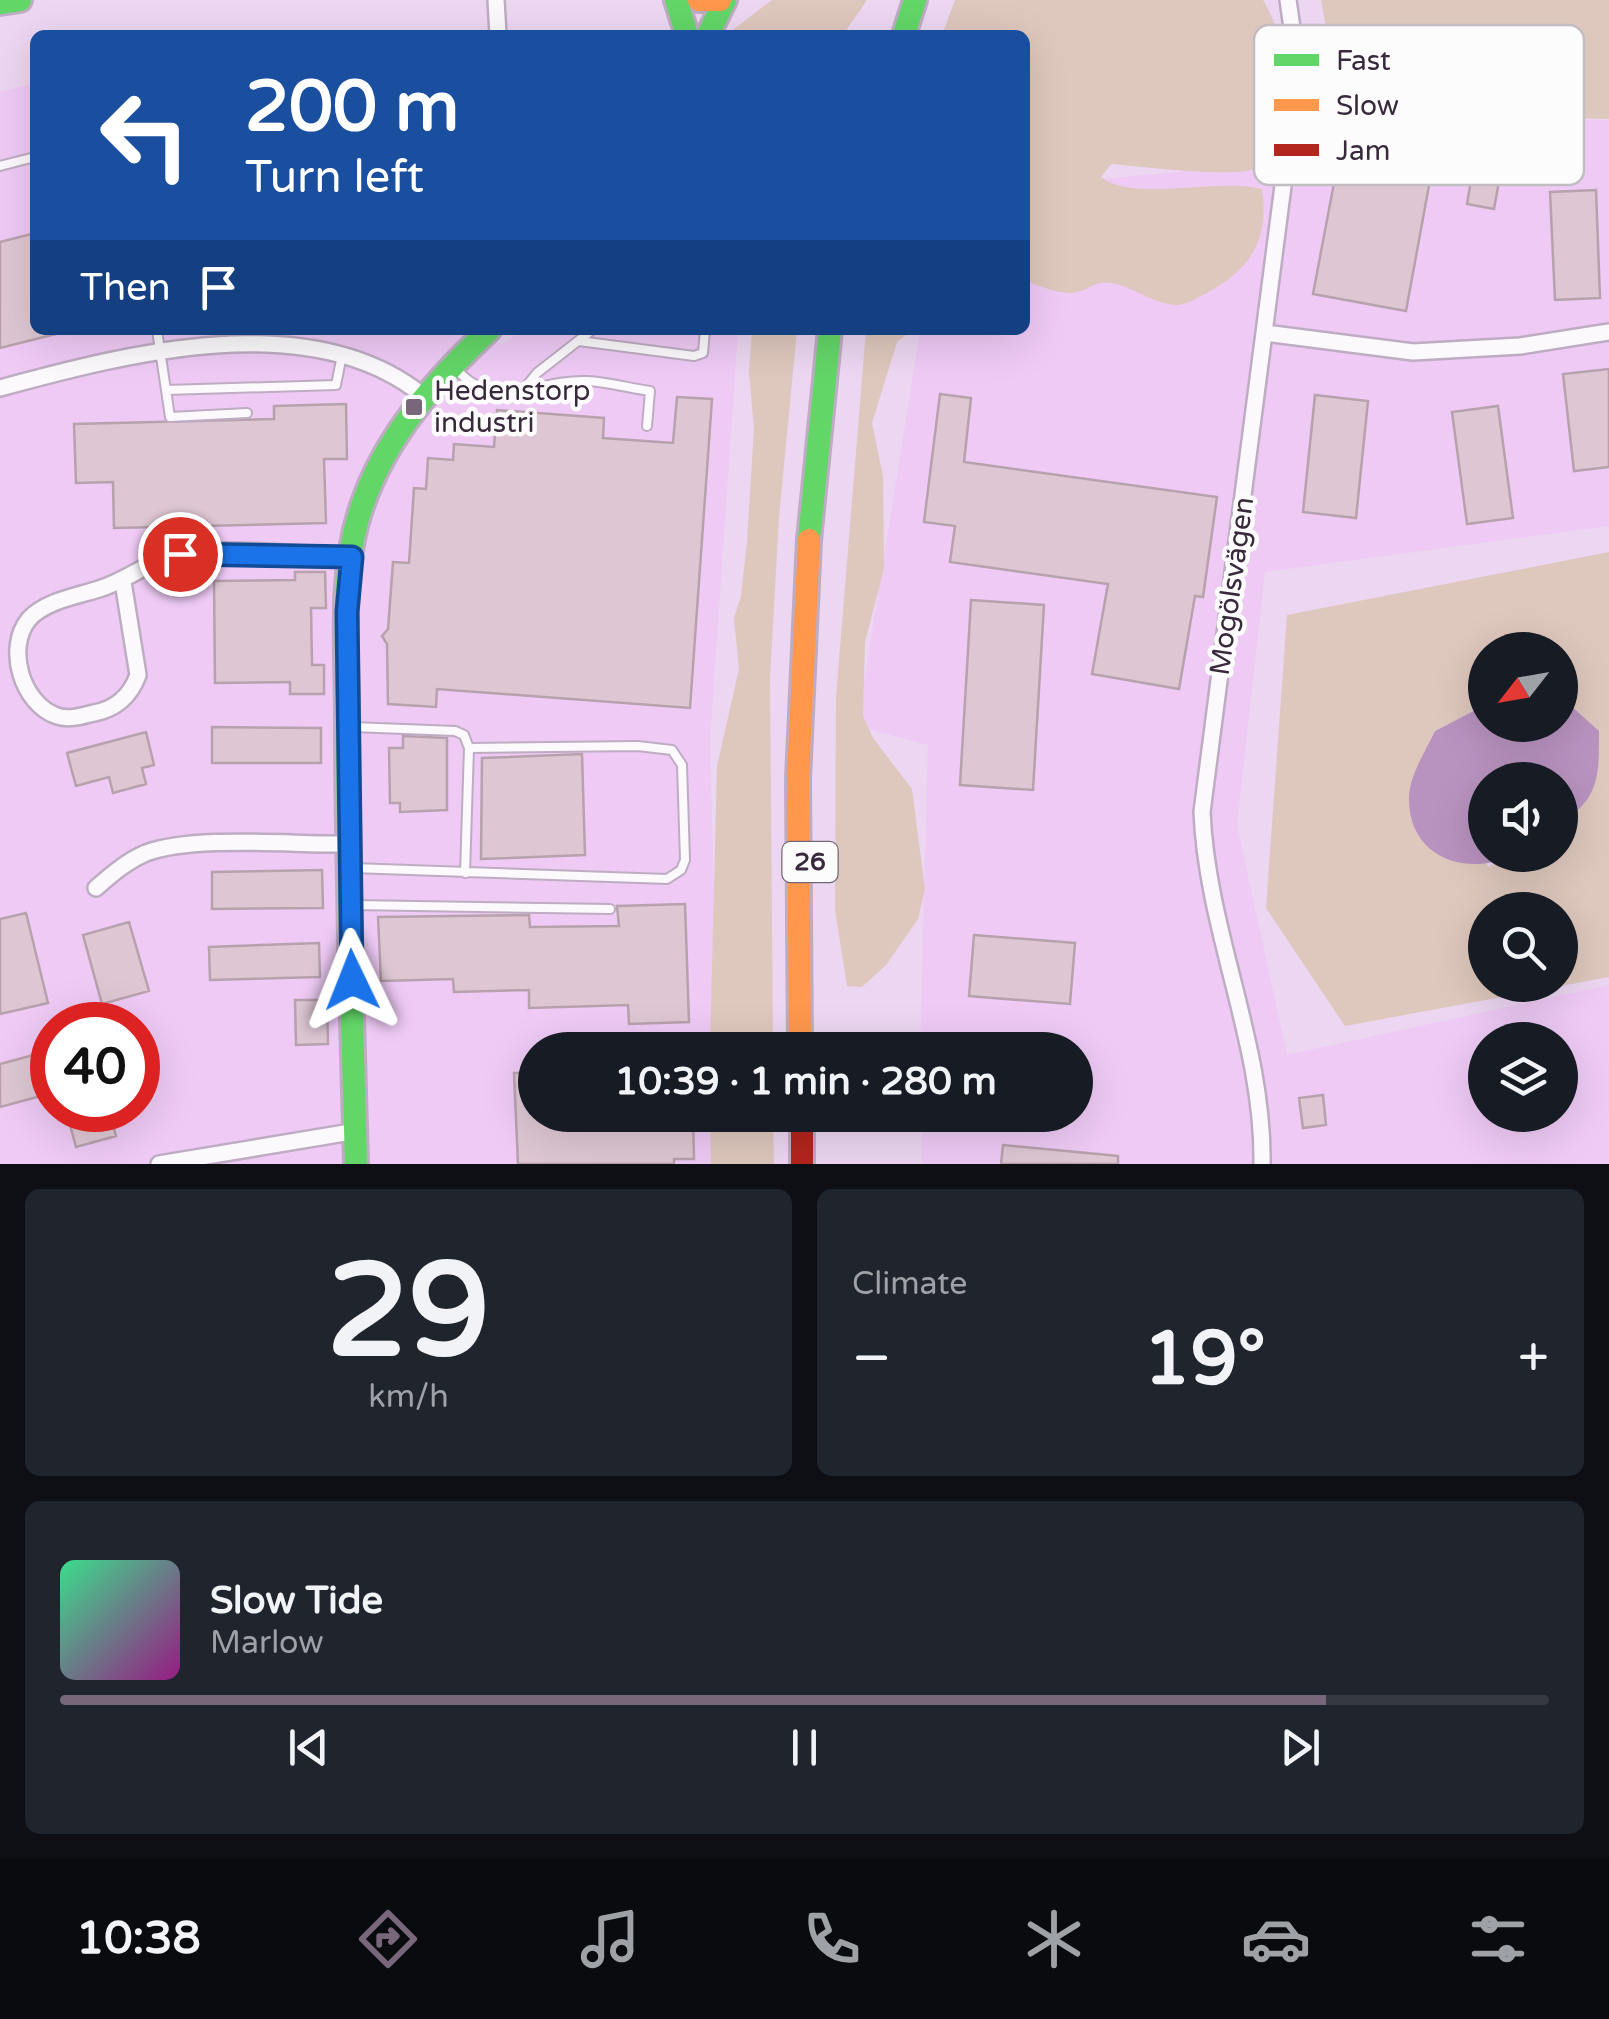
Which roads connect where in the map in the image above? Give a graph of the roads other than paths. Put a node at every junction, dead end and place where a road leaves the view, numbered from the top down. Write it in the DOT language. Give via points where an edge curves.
graph roads {
  1 [pos="20,0"];
  2 [pos="496,0"];
  3 [pos="676,0"];
  4 [pos="698,0"];
  5 [pos="722,0"];
  6 [pos="894,0"];
  7 [pos="914,0"];
  8 [pos="0,4"];
  9 [pos="498,30"];
  10 [pos="685,30"];
  11 [pos="710,30"];
  12 [pos="887,30"];
  13 [pos="905,30"];
  14 [pos="30,158"];
  15 [pos="0,166"];
  16 [pos="1284,185"];
  17 [pos="1265,332"];
  18 [pos="1609,332"];
  19 [pos="157,335"];
  20 [pos="483,335"];
  21 [pos="586,335"];
  22 [pos="705,335"];
  23 [pos="829,335"];
  24 [pos="843,335"];
  25 [pos="579,341"];
  26 [pos="159,351"];
  27 [pos="342,352"];
  28 [pos="451,364"];
  29 [pos="0,388"];
  30 [pos="166,390"];
  31 [pos="524,390"];
  32 [pos="422,395"];
  33 [pos="247,413"];
  34 [pos="647,426"];
  35 [pos="352,557"];
  36 [pos="123,582"];
  37 [pos="348,727"];
  38 [pos="469,748"];
  39 [pos="347,856"];
  40 [pos="465,873"];
  41 [pos="96,888"];
  42 [pos="349,905"];
  43 [pos="610,909"];
  44 [pos="800,1032"];
  45 [pos="813,1032"];
  46 [pos="357,1131"];
  47 [pos="802,1132"];
  48 [pos="814,1132"];
  49 [pos="159,1164"];
  50 [pos="356,1164"];
  51 [pos="802,1164"];
  52 [pos="814,1164"];
  53 [pos="1262,1164"];
  1 -- 8 [label="main road"];
  2 -- 9 [label="street"];
  3 -- 10 [label="main road"];
  4 -- 5 [label="main road"];
  5 -- 11 [label="main road"];
  6 -- 12 [label="main road"];
  7 -- 13 [label="main road"];
  14 -- 15 [label="lane"];
  16 -- 17 [label="street, Mogölsvägen"];
  17 -- 18 [label="street" via="1413,352"];
  17 -- 53 [label="street, Mogölsvägen" via="1202,812 1210,888 1260,1105"];
  19 -- 26 [label="lane"];
  20 -- 28 [label="main road"];
  21 -- 25 [label="lane"];
  22 -- 25 [label="lane" via="703,353 694,356"];
  23 -- 44 [label="main road, 26" via="798,676"];
  24 -- 45 [label="main road, 26" via="812,674"];
  25 -- 31 [label="lane"];
  26 -- 27 [label="street" via="272,346"];
  26 -- 29 [label="street"];
  26 -- 30 [label="lane"];
  27 -- 30 [label="lane" via="336,384"];
  27 -- 32 [label="street"];
  28 -- 31 [label="lane" via="486,393"];
  28 -- 32 [label="main road"];
  30 -- 33 [label="lane" via="170,417"];
  31 -- 34 [label="lane" via="586,381 650,391"];
  32 -- 35 [label="main road" via="361,507"];
  35 -- 36 [label="street" via="180,554"];
  35 -- 37 [label="main road"];
  36 -- 36 [label="street" via="46,606 22,630 18,665 30,696 55,716 101,712 133,690 138,675"];
  37 -- 38 [label="lane" via="455,731"];
  37 -- 39 [label="main road"];
  38 -- 40 [label="lane"];
  38 -- 40 [label="lane" via="672,750 682,766 685,860 668,879"];
  39 -- 40 [label="lane"];
  39 -- 41 [label="street" via="185,845 148,852"];
  39 -- 42 [label="main road"];
  42 -- 43 [label="lane"];
  42 -- 46 [label="main road"];
  46 -- 49 [label="street"];
  46 -- 50 [label="main road"];
  47 -- 51 [label="main road"];
  48 -- 52 [label="main road"];
}
